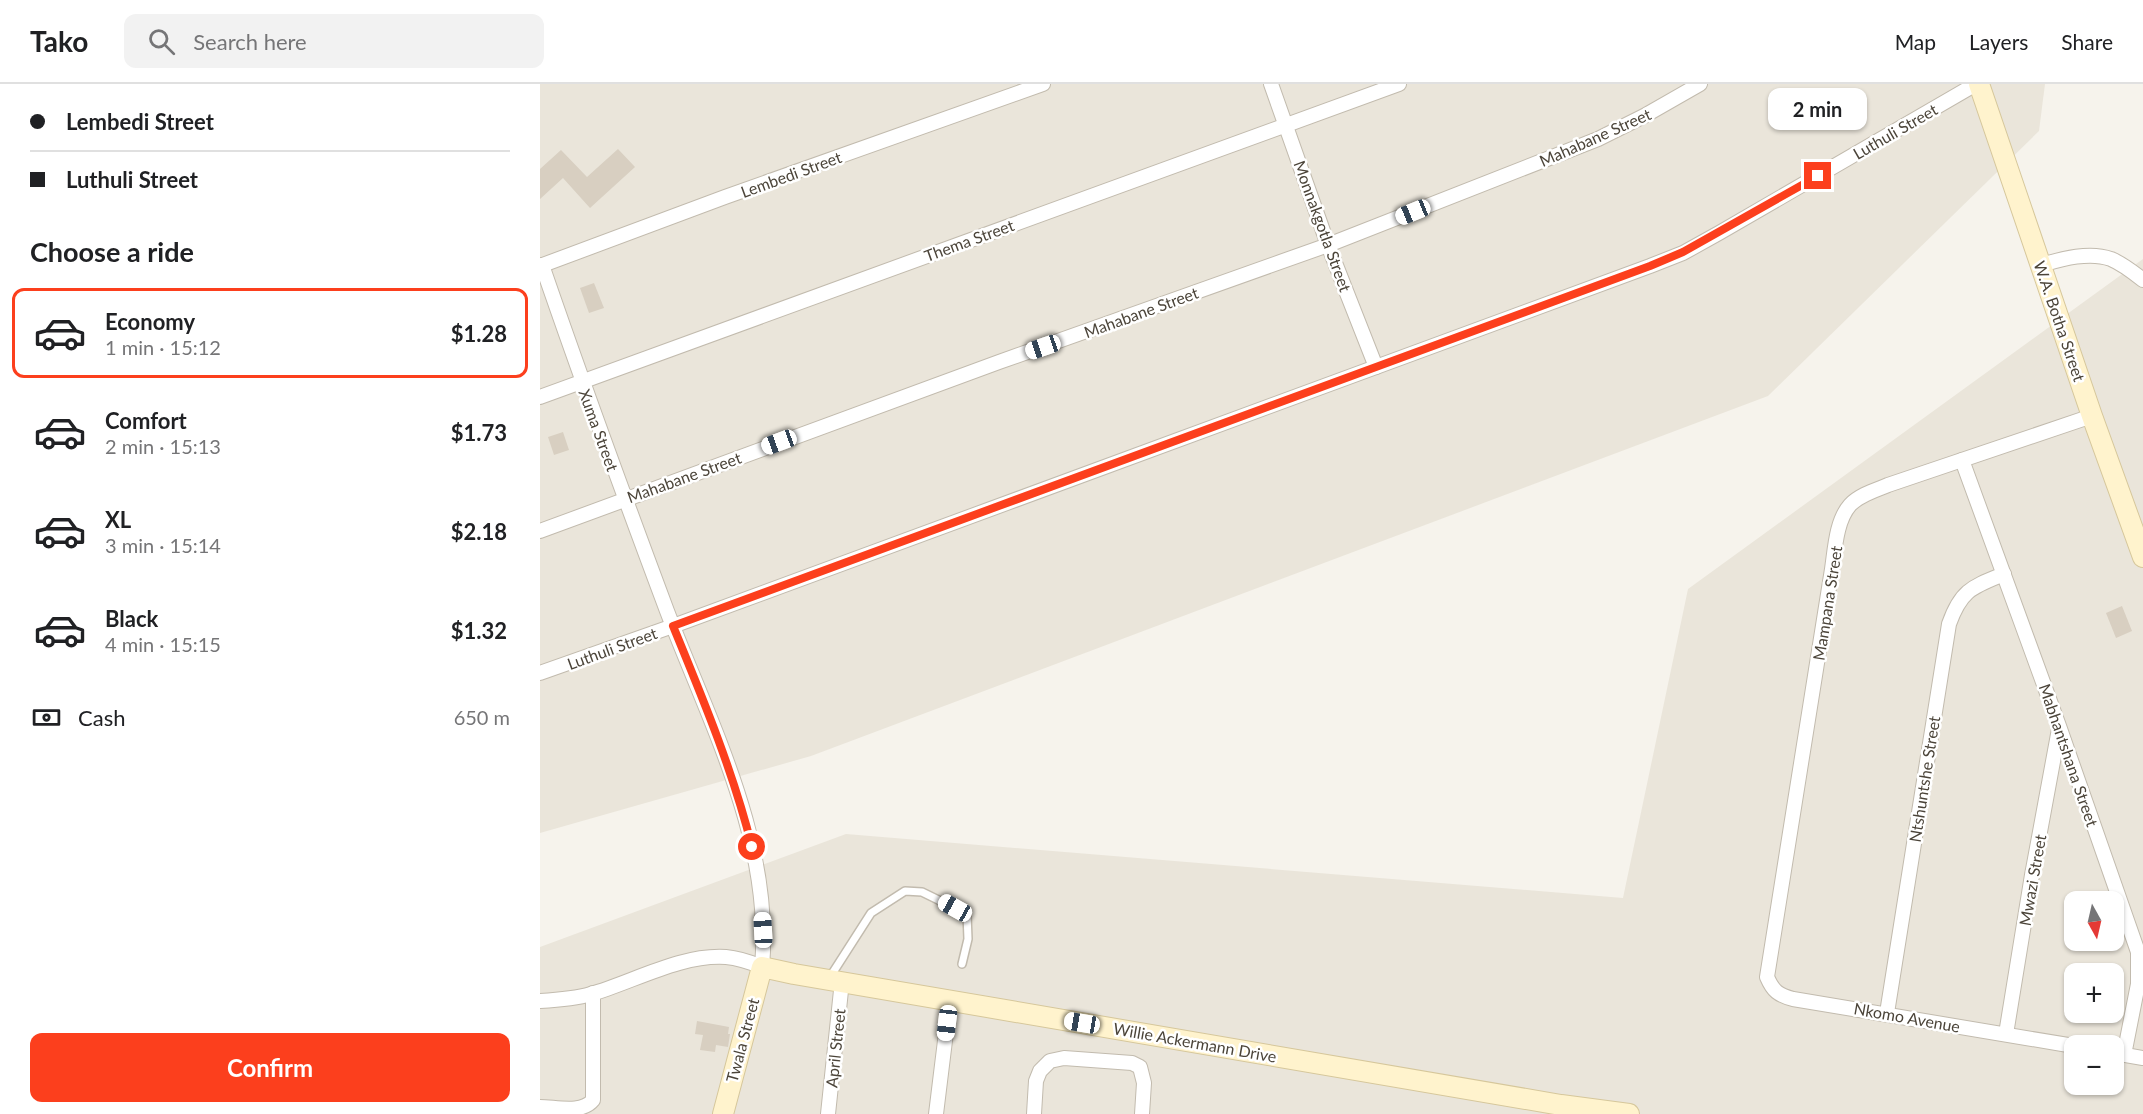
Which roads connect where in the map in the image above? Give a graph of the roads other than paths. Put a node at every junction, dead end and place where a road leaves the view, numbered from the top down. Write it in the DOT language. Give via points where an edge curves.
graph roads {
  1 [pos="1043,84"];
  2 [pos="1271,84"];
  3 [pos="1399,84"];
  4 [pos="1700,84"];
  5 [pos="1978,84"];
  6 [pos="1286,124"];
  7 [pos="1328,245"];
  8 [pos="2041,265"];
  9 [pos="541,266"];
  10 [pos="2143,280"];
  11 [pos="1376,368"];
  12 [pos="582,382"];
  13 [pos="540,397"];
  14 [pos="2092,416"];
  15 [pos="1962,460"];
  16 [pos="625,498"];
  17 [pos="540,531"];
  18 [pos="2143,557"];
  19 [pos="2004,574"];
  20 [pos="673,626"];
  21 [pos="540,673"];
  22 [pos="2059,726"];
  23 [pos="1769,960"];
  24 [pos="962,964"];
  25 [pos="762,966"];
  26 [pos="836,980"];
  27 [pos="593,993"];
  28 [pos="950,1000"];
  29 [pos="540,1001"];
  30 [pos="1887,1013"];
  31 [pos="2006,1034"];
  32 [pos="2124,1036"];
  33 [pos="2064,1044"];
  34 [pos="2124,1055"];
  35 [pos="2143,1058"];
  36 [pos="540,1107"];
  37 [pos="1560,1109"];
  38 [pos="723,1114"];
  39 [pos="828,1114"];
  40 [pos="936,1114"];
  41 [pos="1034,1114"];
  42 [pos="1142,1114"];
  43 [pos="1629,1114"];
  1 -- 9 [label="street, Lembedi Street"];
  2 -- 6 [label="street, Monnakgotla Street"];
  3 -- 6 [label="street, Thema Street"];
  4 -- 7 [label="street, Mahabane Street" via="1598,139"];
  5 -- 8 [label="street, W.A. Botha Street"];
  5 -- 11 [label="street, Luthuli Street" via="1683,252"];
  6 -- 7 [label="street, Monnakgotla Street"];
  6 -- 12 [label="street, Thema Street"];
  7 -- 11 [label="street, Monnakgotla Street"];
  7 -- 16 [label="street, Mahabane Street"];
  8 -- 10 [label="street" via="2086,256 2109,258"];
  8 -- 14 [label="street, W.A. Botha Street"];
  9 -- 12 [label="street, Xuma Street"];
  11 -- 20 [label="street, Luthuli Street"];
  12 -- 13 [label="street, Thema Street"];
  12 -- 16 [label="street, Xuma Street"];
  14 -- 15 [label="street, Mampana Street"];
  14 -- 18 [label="street, W.A. Botha Street"];
  15 -- 19 [label="street, Mabhantshana Street"];
  15 -- 23 [label="street, Mampana Street" via="1867,494 1850,505 1839,526"];
  16 -- 17 [label="street, Mahabane Street"];
  16 -- 20 [label="street, Xuma Street"];
  19 -- 22 [label="street, Mabhantshana Street"];
  19 -- 30 [label="street, Ntshuntshe Street" via="1972,587 1961,597 1949,624"];
  20 -- 21 [label="street, Luthuli Street"];
  20 -- 25 [label="street" via="742,807 761,901"];
  22 -- 31 [label="street, Mwazi Street"];
  22 -- 32 [label="street, Mabhantshana Street" via="2138,952 2138,984"];
  23 -- 30 [label="street, Nkomo Avenue" via="1767,977 1780,996"];
  24 -- 26 [label="lane" via="968,939 967,914 922,892 905,891 871,913"];
  25 -- 26 [label="street, Willie Ackermann Drive"];
  25 -- 27 [label="street" via="725,957 705,958"];
  25 -- 38 [label="street, Twala Street"];
  26 -- 28 [label="street, Willie Ackermann Drive"];
  26 -- 39 [label="street, April Street"];
  27 -- 29 [label="street"];
  27 -- 36 [label="street" via="593,1100 581,1108"];
  28 -- 37 [label="street, Willie Ackermann Drive"];
  28 -- 40 [label="street"];
  30 -- 31 [label="street, Nkomo Avenue"];
  31 -- 33 [label="street, Nkomo Avenue"];
  34 -- 35 [label="street"];
  37 -- 43 [label="street, Willie Ackermann Drive"];
  41 -- 42 [label="street" via="1036,1082 1044,1065 1064,1058 1132,1063 1140,1067"];
}
